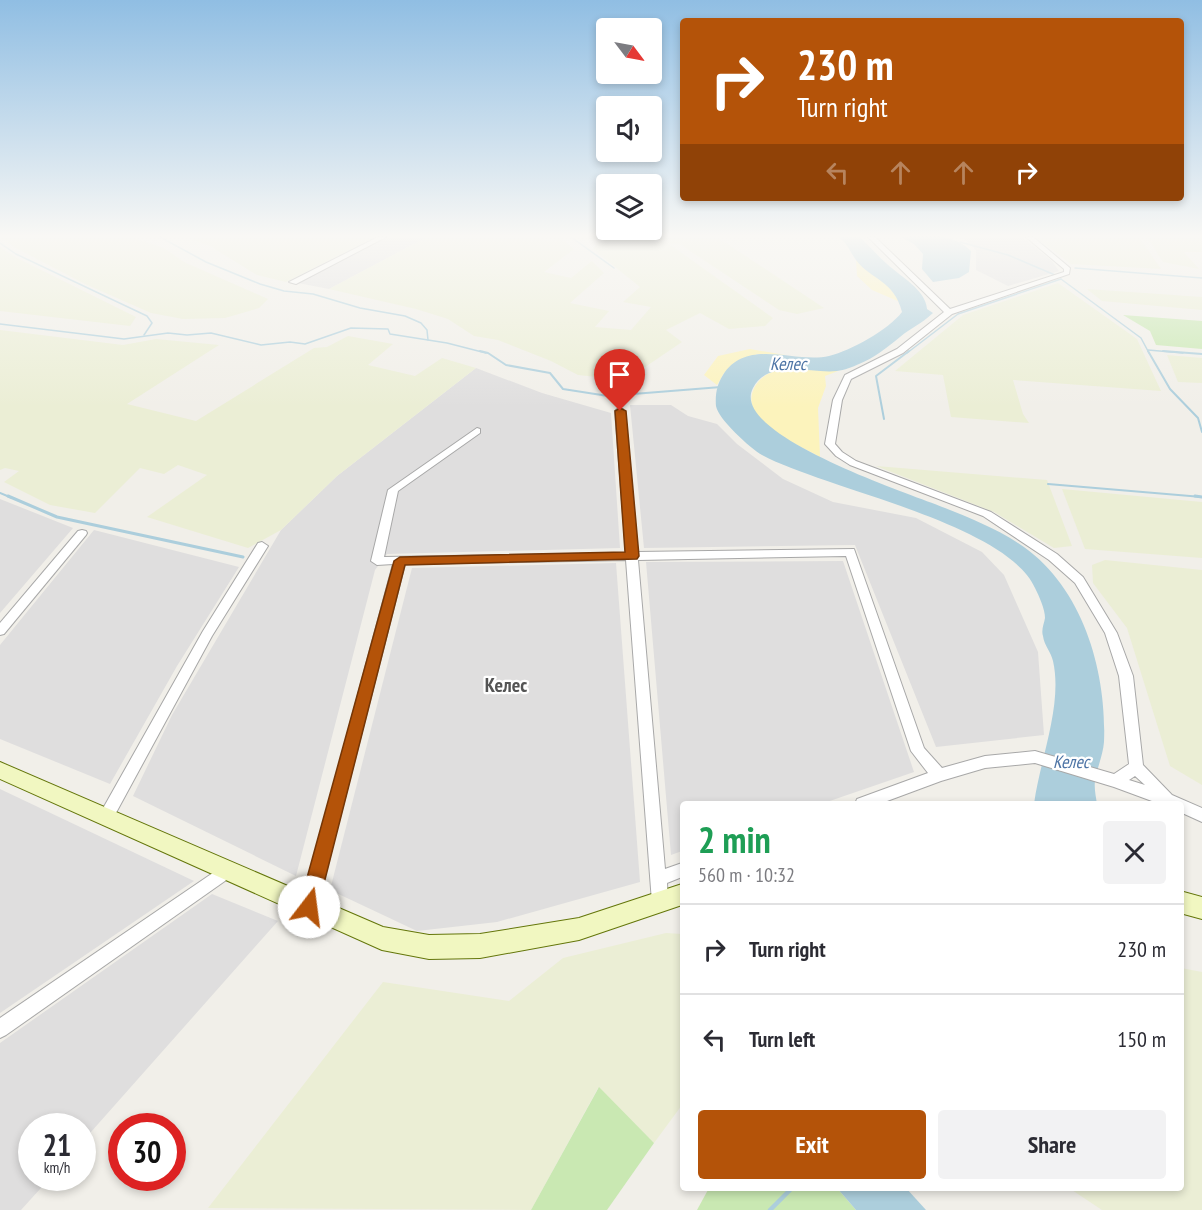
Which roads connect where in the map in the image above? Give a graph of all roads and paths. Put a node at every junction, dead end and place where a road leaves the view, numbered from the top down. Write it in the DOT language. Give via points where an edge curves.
graph roads {
  1 [pos="930,293"];
  2 [pos="1005,293"];
  3 [pos="949,312"];
  4 [pos="620,411"];
  5 [pos="477,430"];
  6 [pos="82,533"];
  7 [pos="262,546"];
  8 [pos="632,556"];
  9 [pos="400,561"];
  10 [pos="0,631"];
  11 [pos="1136,768"];
  12 [pos="2,772"];
  13 [pos="939,775"];
  14 [pos="1116,781"];
  15 [pos="870,801"];
  16 [pos="1171,801"];
  17 [pos="1174,801"];
  18 [pos="1184,807"];
  19 [pos="1202,815"];
  20 [pos="106,817"];
  21 [pos="226,870"];
  22 [pos="680,871"];
  23 [pos="658,879"];
  24 [pos="680,896"];
  25 [pos="660,902"];
  26 [pos="1184,903"];
  27 [pos="309,907"];
  28 [pos="1202,908"];
  29 [pos="0,1029"];
  1 -- 3 [label="street"];
  2 -- 3 [label="street"];
  3 -- 11 [label="street" via="900,351 848,376 842,384 831,444 853,462 987,514 1044,551 1079,580 1111,633 1126,676"];
  4 -- 8 [label="street"];
  5 -- 9 [label="street" via="393,490 377,561"];
  6 -- 10 [label="street"];
  7 -- 20 [label="street" via="207,634"];
  8 -- 9 [label="street"];
  8 -- 13 [label="street" via="850,552 918,750"];
  8 -- 23 [label="street"];
  9 -- 27 [label="street"];
  11 -- 14 [label="street"];
  11 -- 17 [label="street"];
  12 -- 20 [label="main road"];
  13 -- 14 [label="street" via="985,762 1035,757"];
  13 -- 15 [label="street"];
  14 -- 16 [label="street"];
  18 -- 19 [label="street"];
  20 -- 21 [label="main road"];
  21 -- 27 [label="main road"];
  21 -- 29 [label="street"];
  22 -- 23 [label="street"];
  23 -- 25 [label="street"];
  24 -- 25 [label="main road"];
  25 -- 27 [label="main road" via="579,929 480,946 429,947 382,938"];
  26 -- 28 [label="main road"];
}
